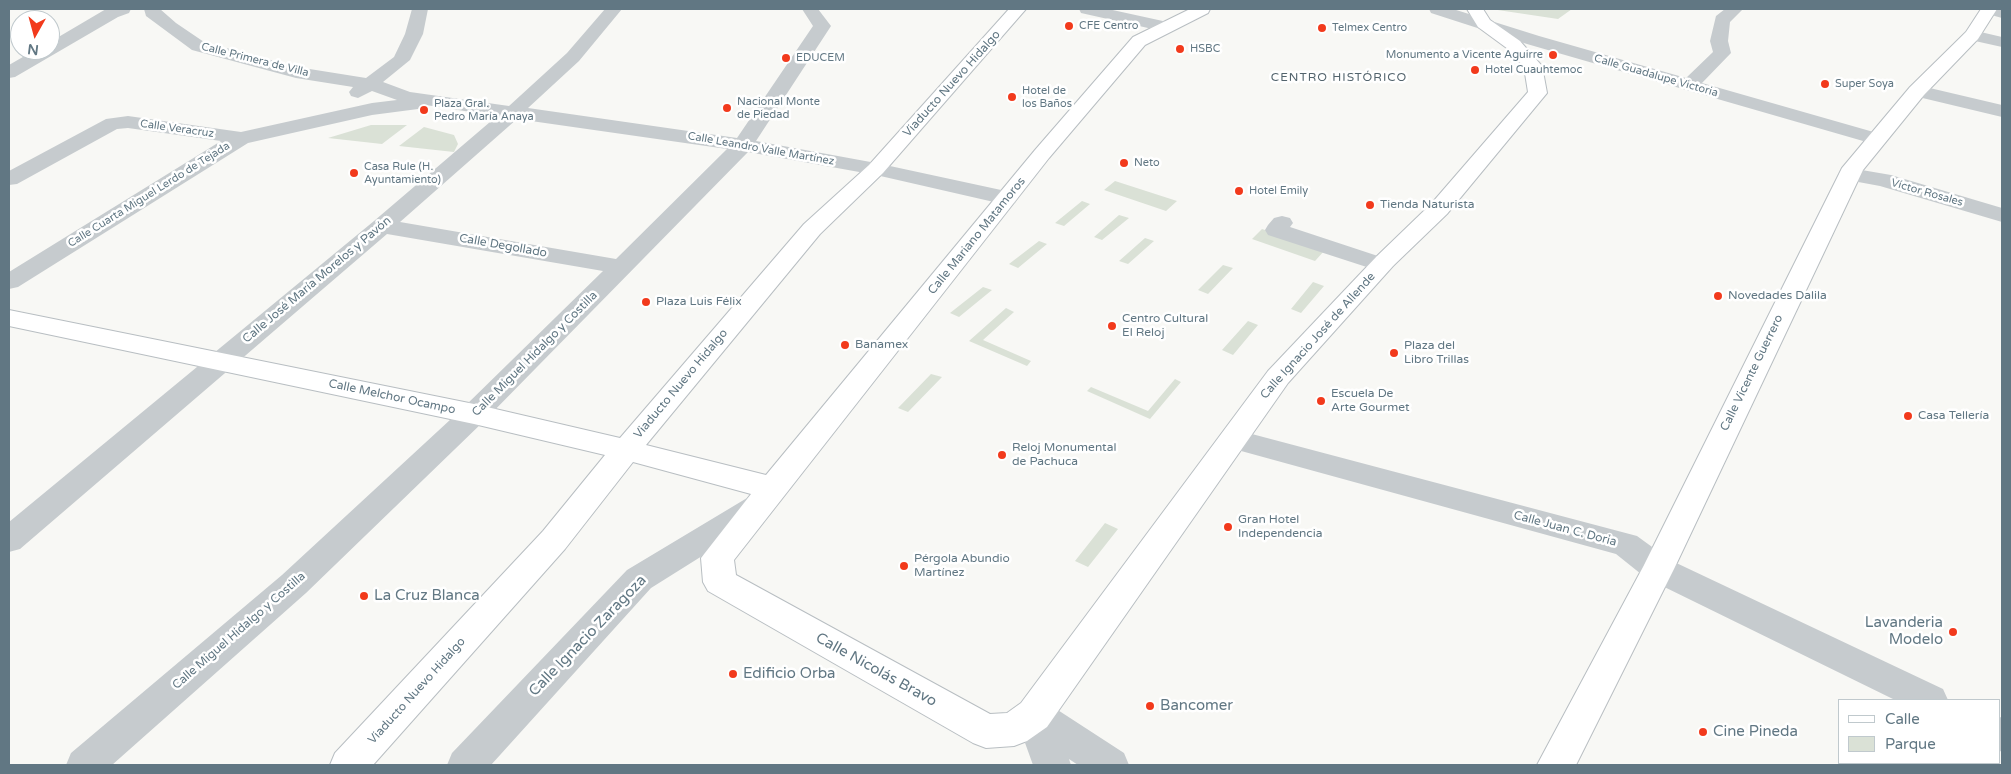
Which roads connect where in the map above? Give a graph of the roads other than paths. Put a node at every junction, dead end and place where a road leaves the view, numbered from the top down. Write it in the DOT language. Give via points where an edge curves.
graph roads {
  1 [pos="124,9"];
  2 [pos="152,9"];
  3 [pos="420,9"];
  4 [pos="614,9"];
  5 [pos="810,9"];
  6 [pos="1018,9"];
  7 [pos="1087,9"];
  8 [pos="1202,9"];
  9 [pos="1437,9"];
  10 [pos="1475,9"];
  11 [pos="1734,9"];
  12 [pos="1989,9"];
  13 [pos="2002,13"];
  14 [pos="1166,27"];
  15 [pos="1491,28"];
  16 [pos="1972,35"];
  17 [pos="2002,42"];
  18 [pos="60,44"];
  19 [pos="32,60"];
  20 [pos="9,73"];
  21 [pos="371,84"];
  22 [pos="1689,85"];
  23 [pos="1917,91"];
  24 [pos="433,101"];
  25 [pos="2002,111"];
  26 [pos="512,113"];
  27 [pos="296,127"];
  28 [pos="241,138"];
  29 [pos="1877,138"];
  30 [pos="743,145"];
  31 [pos="876,170"];
  32 [pos="1850,174"];
  33 [pos="9,179"];
  34 [pos="1007,198"];
  35 [pos="2002,215"];
  36 [pos="1282,223"];
  37 [pos="382,226"];
  38 [pos="1382,265"];
  39 [pos="623,267"];
  40 [pos="9,282"];
  41 [pos="9,318"];
  42 [pos="221,361"];
  43 [pos="474,414"];
  44 [pos="1232,439"];
  45 [pos="626,450"];
  46 [pos="765,497"];
  47 [pos="9,540"];
  48 [pos="1658,569"];
  49 [pos="1928,699"];
  50 [pos="1034,715"];
  51 [pos="85,765"];
  52 [pos="349,765"];
  53 [pos="466,765"];
  54 [pos="1052,765"];
  55 [pos="1110,765"];
  56 [pos="1556,765"];
  1 -- 18 [label="street"];
  2 -- 21 [label="street, Calle Primera de Villa" via="170,27 198,46 296,72"];
  3 -- 21 [label="street" via="414,34 401,60"];
  4 -- 26 [label="street, Calle José María Morelos y Pavón" via="573,57"];
  5 -- 30 [label="street, Calle Miguel Hidalgo y Costilla" via="822,26"];
  6 -- 31 [label="street, Viaducto Nuevo Hidalgo"];
  7 -- 14 [label="street"];
  8 -- 14 [label="street, Calle Mariano Matamoros"];
  9 -- 15 [label="street, Calle Guadalupe Victoria"];
  10 -- 15 [label="street, Calle Ignacio José de Allende"];
  11 -- 22 [label="street" via="1722,20 1719,41 1722,53"];
  12 -- 13 [label="street"];
  12 -- 16 [label="street, Calle Vicente Guerrero"];
  14 -- 34 [label="street, Calle Mariano Matamoros" via="1139,41"];
  15 -- 22 [label="street, Calle Guadalupe Victoria"];
  15 -- 38 [label="street, Calle Ignacio José de Allende" via="1514,45 1533,66 1538,93 1439,210"];
  16 -- 17 [label="street"];
  16 -- 23 [label="street, Calle Vicente Guerrero"];
  19 -- 20 [label="street"];
  21 -- 24 [label="street, Calle Primera de Villa" via="407,97"];
  21 -- 27 [label="street"];
  22 -- 29 [label="street, Calle Guadalupe Victoria"];
  23 -- 25 [label="street"];
  23 -- 29 [label="street, Calle Vicente Guerrero"];
  24 -- 26 [label="street, Calle Leandro Valle Martínez"];
  24 -- 27 [label="street, Calle Cuarta Miguel Lerdo de Tejada" via="372,109"];
  26 -- 30 [label="street, Calle Leandro Valle Martínez"];
  26 -- 37 [label="street, Calle José María Morelos y Pavón"];
  27 -- 28 [label="street, Calle Cuarta Miguel Lerdo de Tejada"];
  28 -- 33 [label="street, Calle Veracruz" via="128,122 113,123"];
  28 -- 40 [label="street, Calle Cuarta Miguel Lerdo de Tejada"];
  29 -- 32 [label="street, Calle Vicente Guerrero"];
  30 -- 31 [label="street, Calle Leandro Valle Martínez"];
  30 -- 39 [label="street, Calle Miguel Hidalgo y Costilla"];
  31 -- 34 [label="street, Calle Leandro Valle Martínez"];
  31 -- 45 [label="street, Viaducto Nuevo Hidalgo" via="812,229"];
  32 -- 35 [label="street, Víctor Rosales" via="1883,180"];
  32 -- 48 [label="street, Calle Vicente Guerrero"];
  34 -- 46 [label="street, Calle Mariano Matamoros"];
  36 -- 38 [label="street" via="1276,230"];
  37 -- 39 [label="street, Calle Degollado"];
  37 -- 42 [label="street, Calle José María Morelos y Pavón"];
  38 -- 44 [label="street, Calle Ignacio José de Allende" via="1278,377"];
  39 -- 43 [label="street, Calle Miguel Hidalgo y Costilla"];
  41 -- 42 [label="street, Calle Melchor Ocampo"];
  42 -- 43 [label="street, Calle Melchor Ocampo"];
  42 -- 47 [label="street, Calle José María Morelos y Pavón"];
  43 -- 45 [label="street, Calle Melchor Ocampo"];
  43 -- 51 [label="street, Calle Miguel Hidalgo y Costilla" via="294,584"];
  44 -- 48 [label="street, Calle Juan C. Doria" via="1626,545"];
  44 -- 50 [label="street, Calle Ignacio José de Allende"];
  45 -- 46 [label="street, Calle Melchor Ocampo"];
  45 -- 52 [label="street, Viaducto Nuevo Hidalgo" via="554,540"];
  46 -- 50 [label="street, Calle Nicolás Bravo" via="717,558 720,582 986,731 1014,729"];
  46 -- 53 [label="street, Calle Ignacio Zaragoza" via="639,579"];
  48 -- 49 [label="street, Calle Juan C. Doria"];
  48 -- 56 [label="street, Calle Vicente Guerrero"];
  50 -- 54 [label="street"];
  50 -- 55 [label="street"];
}
